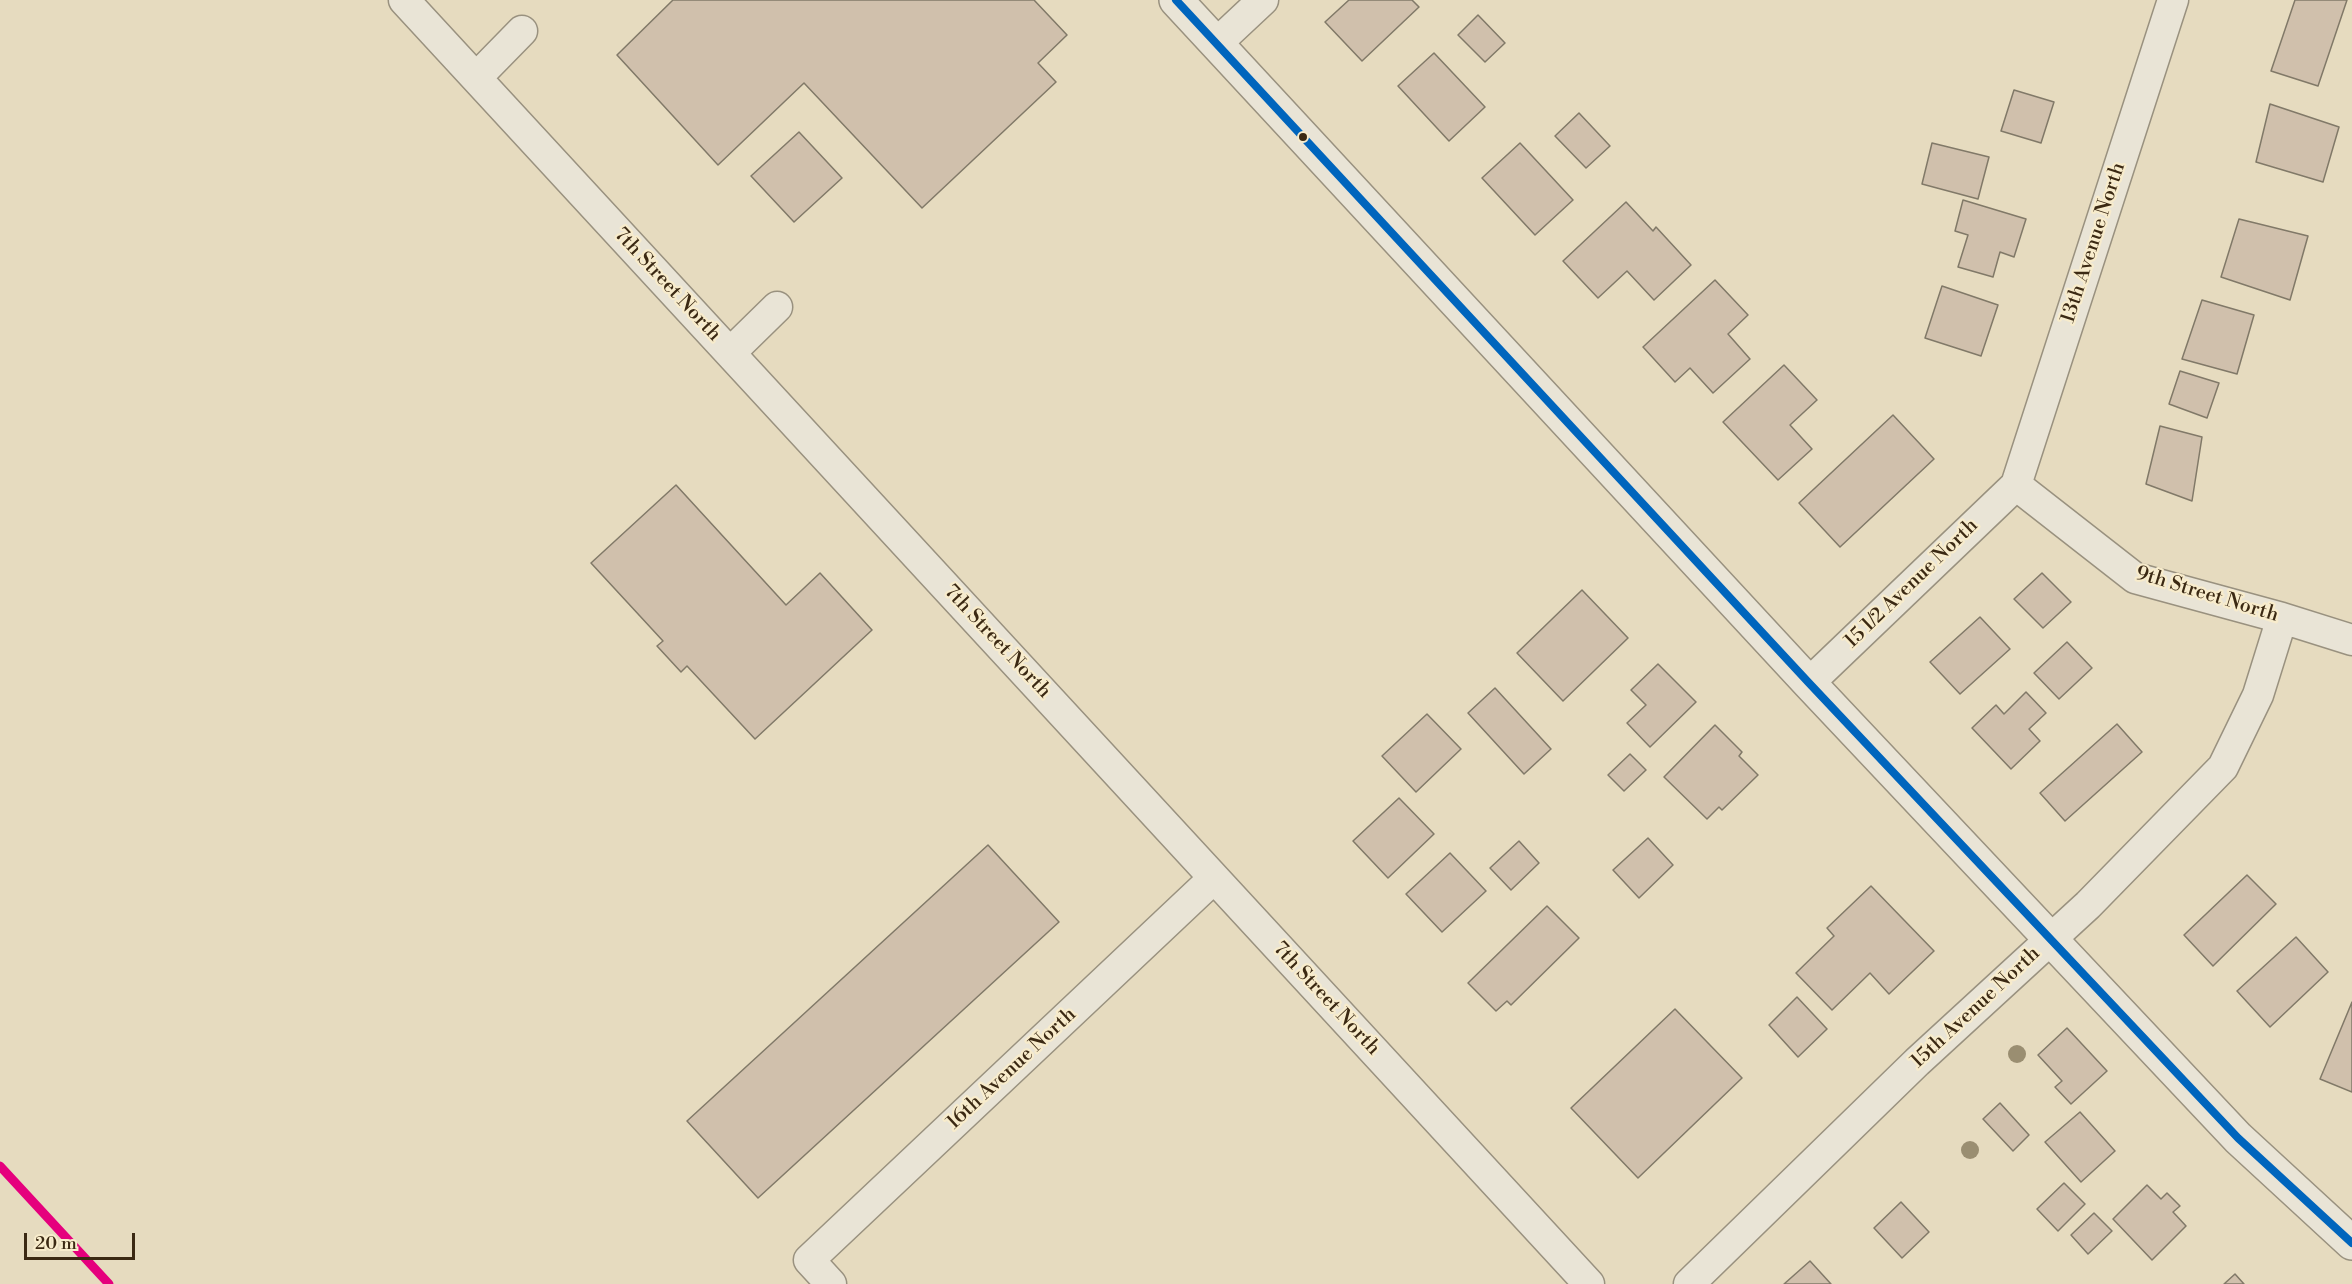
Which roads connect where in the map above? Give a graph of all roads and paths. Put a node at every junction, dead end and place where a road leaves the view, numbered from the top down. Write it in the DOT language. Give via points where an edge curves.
graph roads {
  1 [pos="404,0"];
  2 [pos="1176,0"];
  3 [pos="1263,0"];
  4 [pos="2173,0"];
  5 [pos="522,32"];
  6 [pos="1216,44"];
  7 [pos="476,78"];
  8 [pos="777,307"];
  9 [pos="730,353"];
  10 [pos="2016,485"];
  11 [pos="2282,618"];
  12 [pos="2352,640"];
  13 [pos="1809,683"];
  14 [pos="1214,878"];
  15 [pos="2051,938"];
  16 [pos="2352,1243"];
  17 [pos="831,1284"];
  18 [pos="1589,1284"];
  19 [pos="1689,1284"];
  1 -- 7 [label="street, 7th Street North"];
  2 -- 6 [label="street"];
  3 -- 6 [label="street"];
  4 -- 10 [label="street, 13th Avenue North"];
  5 -- 7 [label="street"];
  6 -- 13 [label="street"];
  7 -- 9 [label="street, 7th Street North"];
  8 -- 9 [label="street"];
  9 -- 14 [label="street, 7th Street North"];
  10 -- 11 [label="street, 9th Street North" via="2135,578"];
  10 -- 13 [label="street, 15 1/2 Avenue North"];
  11 -- 12 [label="street, 9th Street North"];
  11 -- 15 [label="street, 15th Avenue North" via="2258,695 2223,767"];
  13 -- 15 [label="street"];
  14 -- 17 [label="street, 16th Avenue North" via="809,1260"];
  14 -- 18 [label="street, 7th Street North"];
  15 -- 16 [label="street" via="2238,1138"];
  15 -- 19 [label="street, 15th Avenue North"];
}
